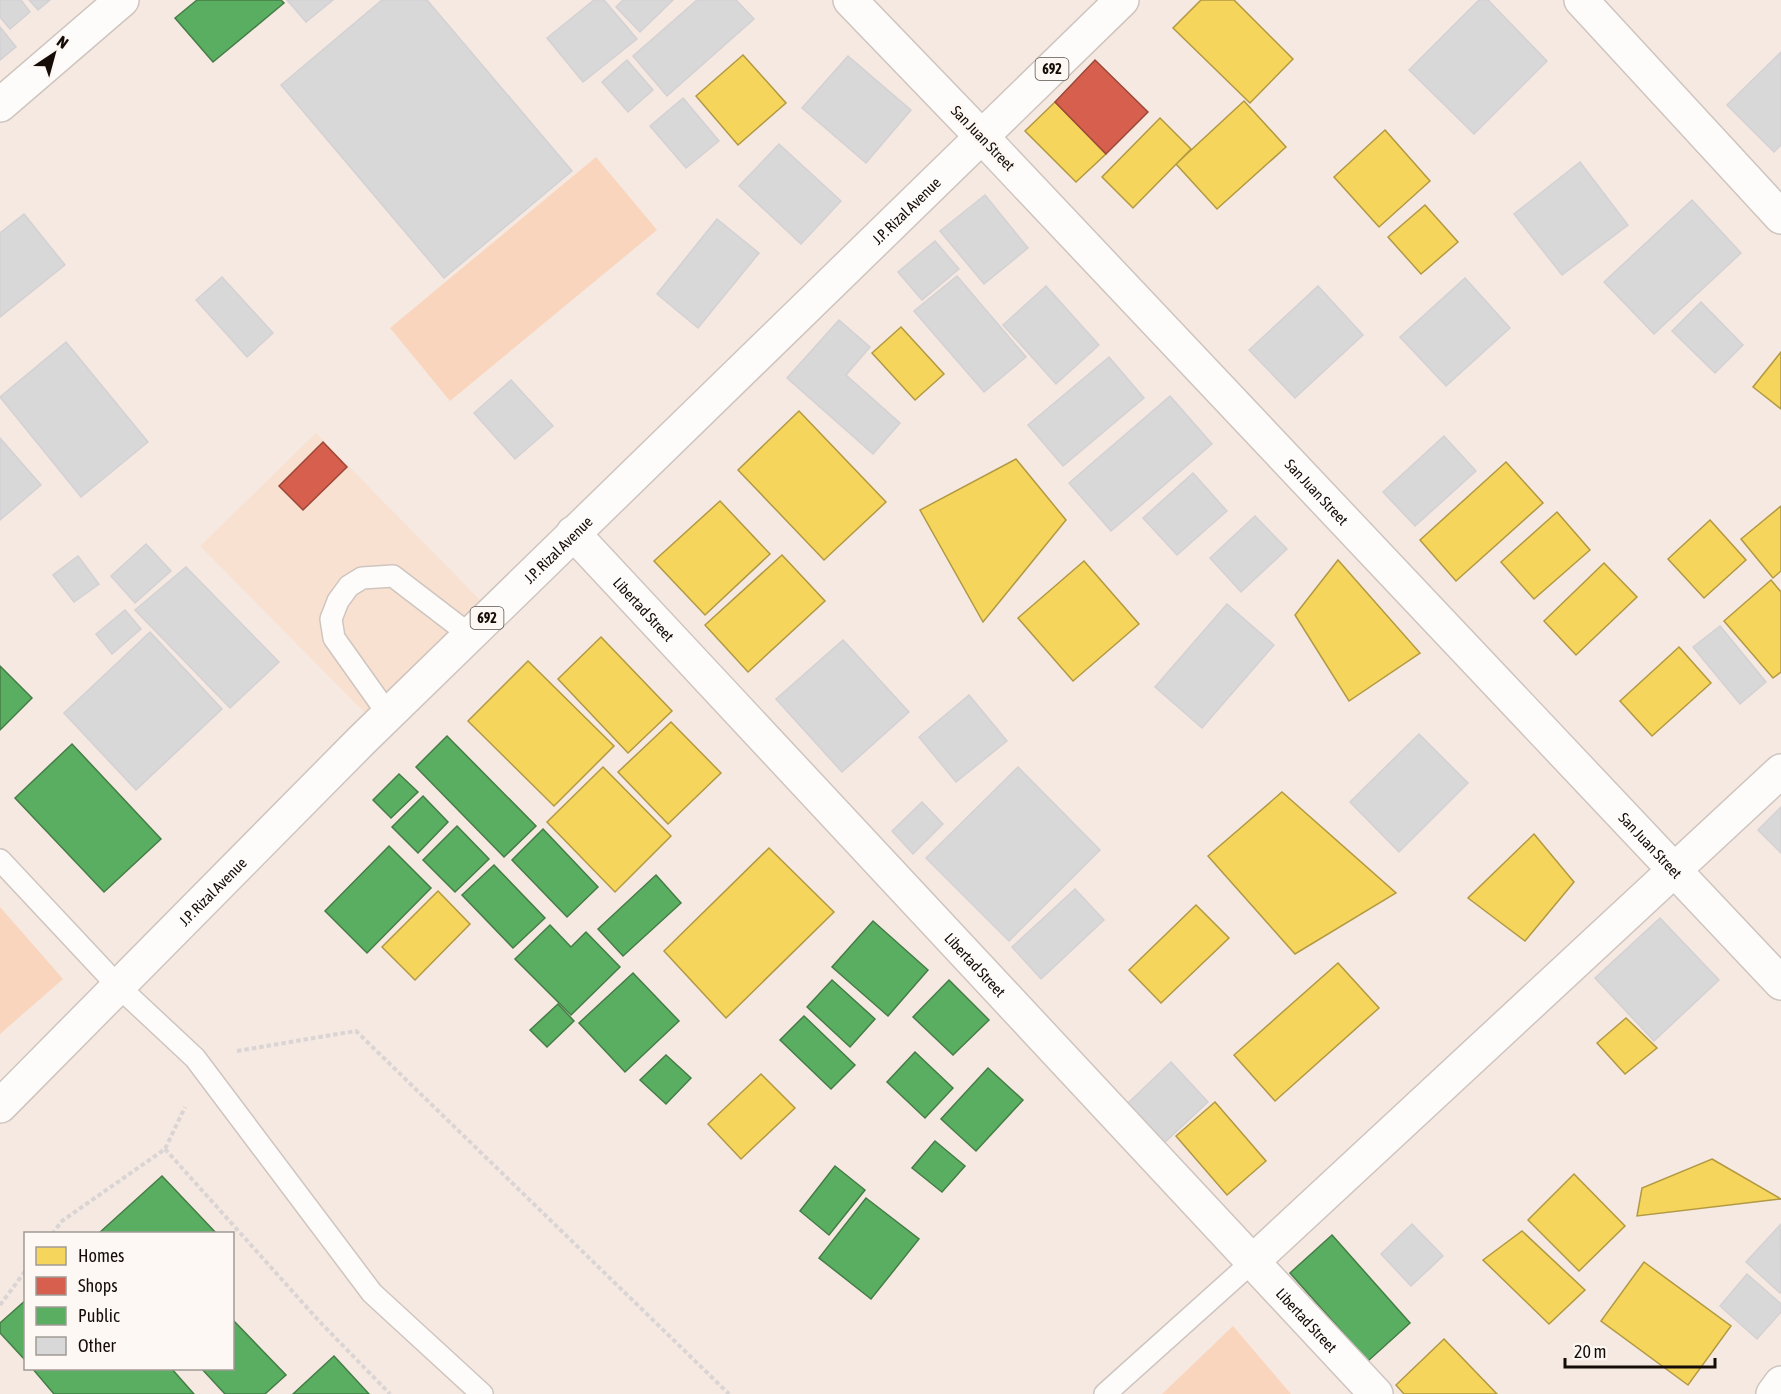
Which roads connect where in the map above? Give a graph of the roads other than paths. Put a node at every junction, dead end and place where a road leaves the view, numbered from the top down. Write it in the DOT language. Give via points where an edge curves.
graph roads {
  1 [pos="122,0"];
  2 [pos="850,0"];
  3 [pos="1122,0"];
  4 [pos="1581,0"];
  5 [pos="0,105"];
  6 [pos="982,137"];
  7 [pos="1781,217"];
  8 [pos="573,533"];
  9 [pos="470,635"];
  10 [pos="388,714"];
  11 [pos="1781,771"];
  12 [pos="0,860"];
  13 [pos="1674,868"];
  14 [pos="1781,983"];
  15 [pos="119,987"];
  16 [pos="0,1106"];
  17 [pos="1252,1262"];
  18 [pos="1781,1383"];
  19 [pos="482,1394"];
  20 [pos="1105,1394"];
  21 [pos="1376,1394"];
  22 [pos="1773,1394"];
  1 -- 5 [label="street"];
  2 -- 6 [label="street, San Juan Street"];
  3 -- 6 [label="street, J.P. Rizal Avenue / 692"];
  4 -- 7 [label="street"];
  6 -- 8 [label="street, J.P. Rizal Avenue / 692"];
  6 -- 13 [label="street, San Juan Street"];
  8 -- 9 [label="street, J.P. Rizal Avenue / 692"];
  8 -- 17 [label="street, Libertad Street"];
  9 -- 10 [label="street, J.P. Rizal Avenue / 692"];
  9 -- 10 [label="lane" via="393,576 362,578 350,586 338,601 332,619 334,638"];
  10 -- 15 [label="street, J.P. Rizal Avenue / 692"];
  11 -- 13 [label="street"];
  12 -- 15 [label="lane"];
  13 -- 14 [label="street, San Juan Street"];
  13 -- 17 [label="street"];
  15 -- 16 [label="street, J.P. Rizal Avenue / 692"];
  15 -- 19 [label="lane" via="195,1058 372,1293"];
  17 -- 20 [label="lane"];
  17 -- 21 [label="street, Libertad Street"];
  18 -- 22 [label="street"];
}
